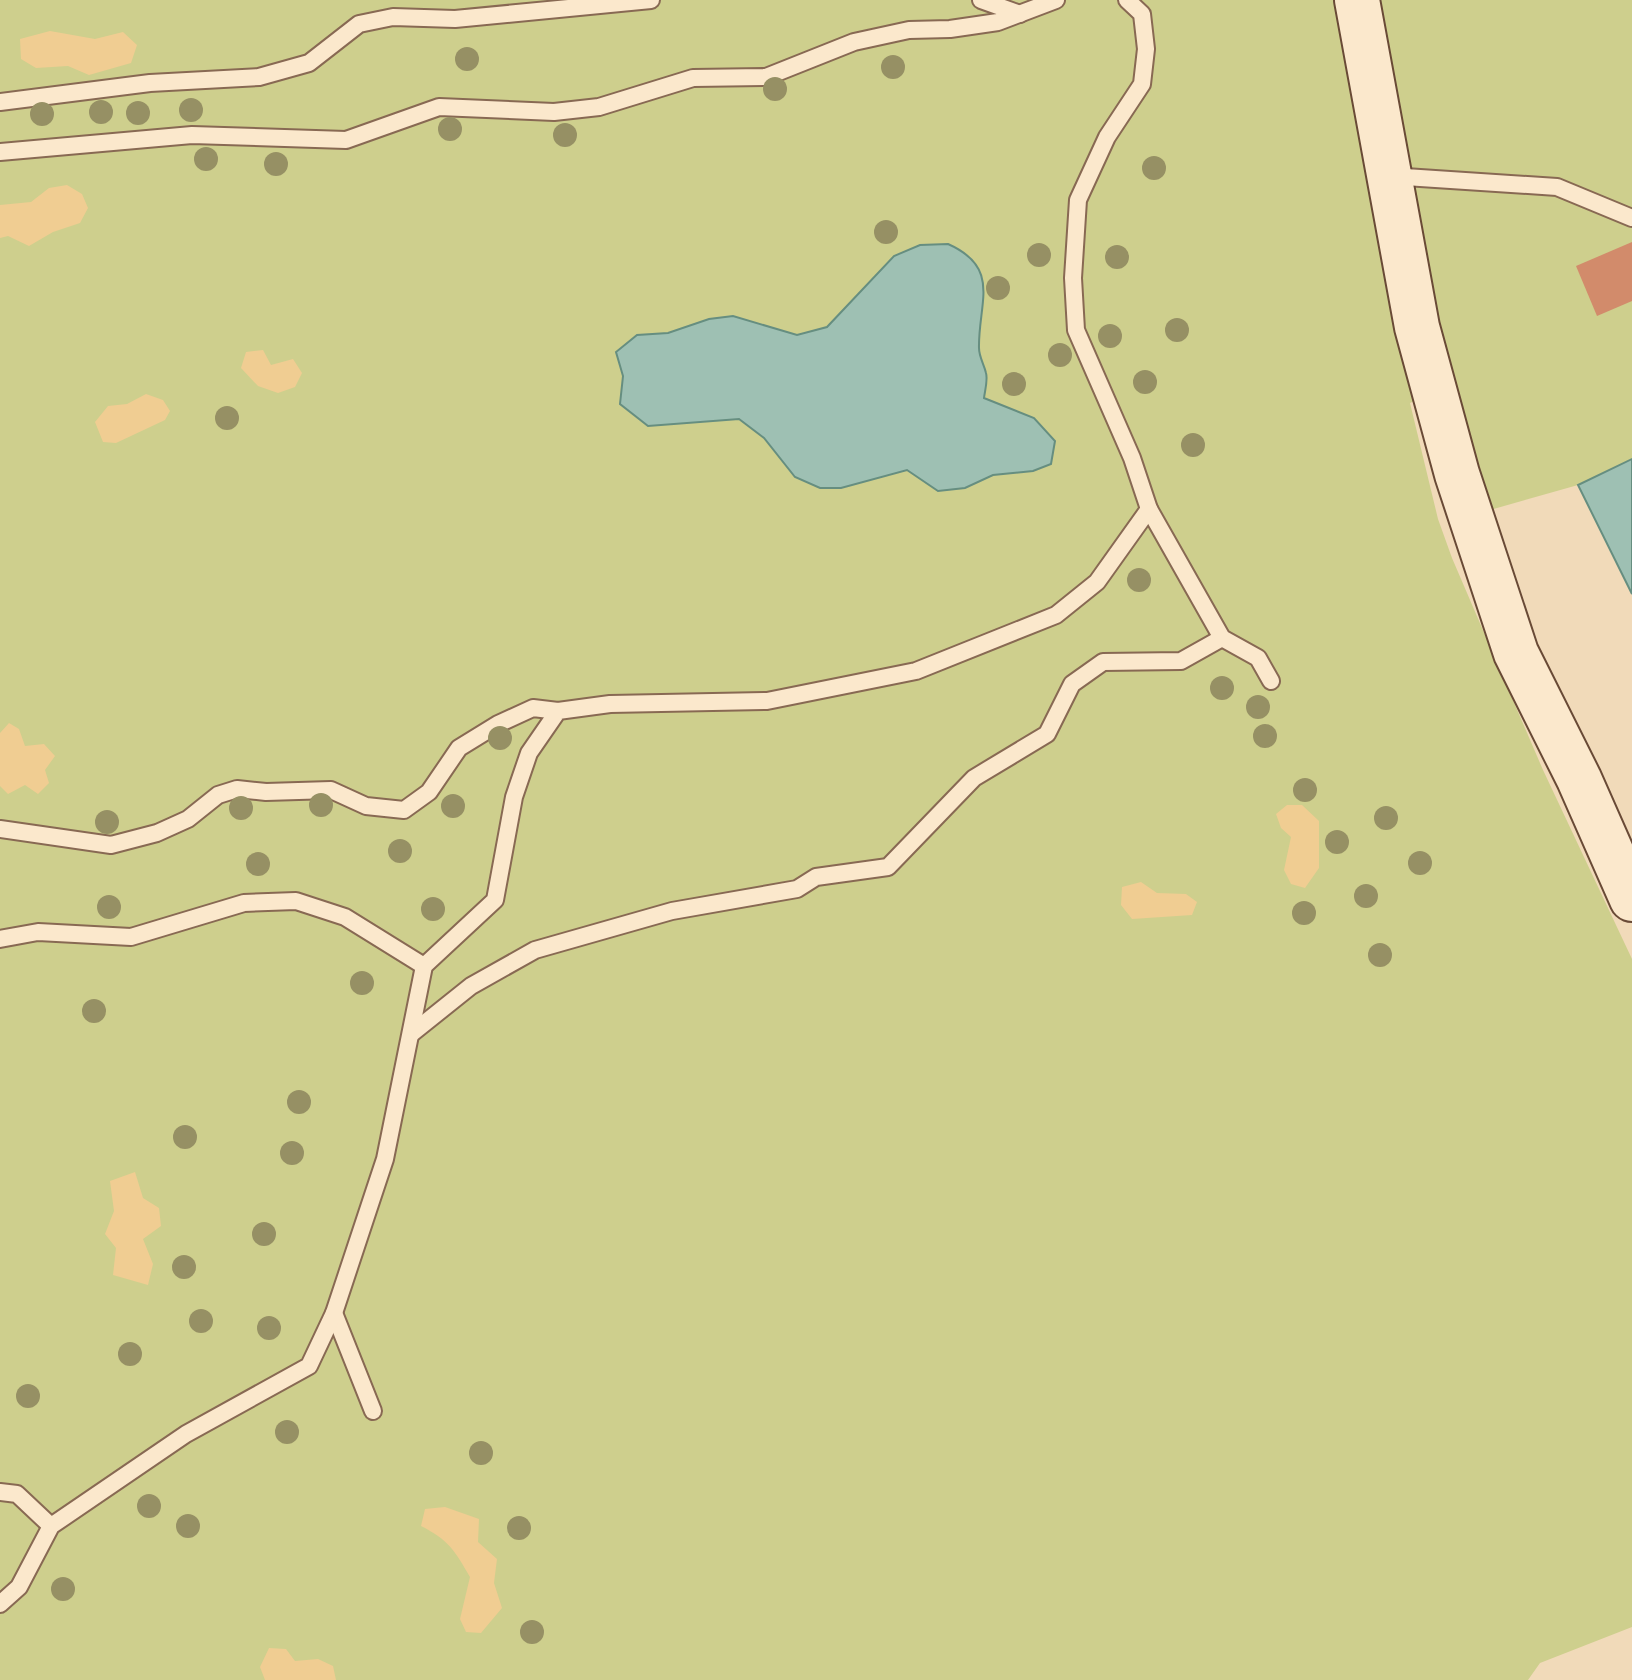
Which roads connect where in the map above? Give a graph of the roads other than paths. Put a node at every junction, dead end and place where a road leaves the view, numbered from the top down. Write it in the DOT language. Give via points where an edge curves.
graph roads {
  1 [pos="651,0"];
  2 [pos="981,0"];
  3 [pos="1056,0"];
  4 [pos="1127,0"];
  5 [pos="1357,0"];
  6 [pos="1020,14"];
  7 [pos="0,102"];
  8 [pos="0,152"];
  9 [pos="1388,176"];
  10 [pos="1632,218"];
  11 [pos="1149,509"];
  12 [pos="1222,638"];
  13 [pos="1271,681"];
  14 [pos="558,711"];
  15 [pos="0,829"];
  16 [pos="1632,899"];
  17 [pos="0,939"];
  18 [pos="424,966"];
  19 [pos="411,1034"];
  20 [pos="334,1313"];
  21 [pos="373,1411"];
  22 [pos="0,1492"];
  23 [pos="51,1526"];
  24 [pos="0,1604"];
  1 -- 7 [label="lane" via="455,19 393,17 359,24 309,63 259,77 150,83"];
  2 -- 6 [label="lane"];
  3 -- 6 [label="lane"];
  4 -- 11 [label="lane" via="1142,14 1142,84 1107,137 1078,200 1073,278 1076,330"];
  5 -- 9 [label="street"];
  6 -- 8 [label="lane" via="998,22 909,30 854,42 766,77 693,78 599,107 554,112 439,107 346,140 192,135"];
  9 -- 10 [label="lane" via="1557,187"];
  9 -- 16 [label="street" via="1417,327 1457,474 1516,653"];
  11 -- 12 [label="lane"];
  11 -- 14 [label="lane" via="1097,582 1056,615 916,671 767,701 610,704"];
  12 -- 13 [label="lane" via="1258,658"];
  12 -- 19 [label="lane" via="1181,661 1103,662 1072,684 1047,734 974,778 888,867 816,877 797,889 672,911 535,950 471,986"];
  14 -- 15 [label="lane" via="533,708 459,748 429,792 404,810 366,806 331,790 237,789 218,795 178,824 111,845"];
  14 -- 18 [label="lane" via="524,767 495,900"];
  17 -- 18 [label="lane" via="38,932 131,937 244,903 296,901 345,917"];
  18 -- 19 [label="lane"];
  19 -- 20 [label="lane" via="385,1159"];
  20 -- 21 [label="lane"];
  20 -- 23 [label="lane" via="309,1366 186,1434"];
  22 -- 23 [label="lane" via="17,1494"];
  23 -- 24 [label="lane" via="19,1587"];
}
